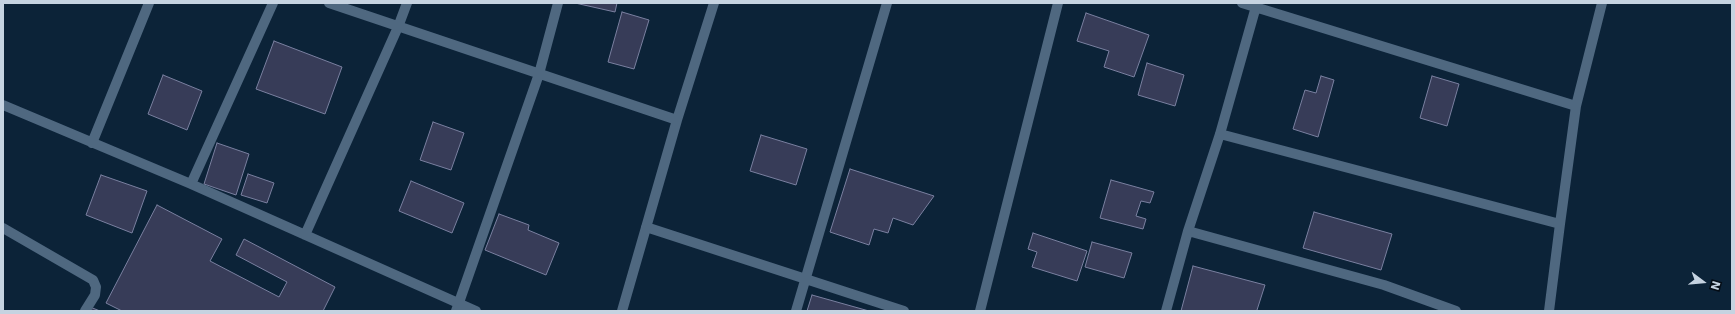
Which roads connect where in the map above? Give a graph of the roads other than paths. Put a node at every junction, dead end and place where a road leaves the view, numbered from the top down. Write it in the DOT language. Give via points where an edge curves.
graph roads {
  1 [pos="149,3"];
  2 [pos="273,3"];
  3 [pos="329,3"];
  4 [pos="407,3"];
  5 [pos="558,3"];
  6 [pos="714,3"];
  7 [pos="887,3"];
  8 [pos="1058,3"];
  9 [pos="1242,3"];
  10 [pos="1602,3"];
  11 [pos="1256,5"];
  12 [pos="398,27"];
  13 [pos="539,74"];
  14 [pos="3,105"];
  15 [pos="1576,106"];
  16 [pos="677,120"];
  17 [pos="1220,134"];
  18 [pos="92,143"];
  19 [pos="192,184"];
  20 [pos="1560,224"];
  21 [pos="646,227"];
  22 [pos="4,230"];
  23 [pos="1188,231"];
  24 [pos="305,235"];
  25 [pos="805,279"];
  26 [pos="458,308"];
  27 [pos="85,311"];
  28 [pos="476,311"];
  29 [pos="622,311"];
  30 [pos="796,311"];
  31 [pos="904,311"];
  32 [pos="980,311"];
  33 [pos="1166,311"];
  34 [pos="1456,311"];
  35 [pos="1549,311"];
  1 -- 18 [label="street"];
  2 -- 19 [label="street"];
  3 -- 12 [label="street"];
  4 -- 12 [label="street"];
  5 -- 13 [label="street"];
  6 -- 16 [label="street"];
  7 -- 25 [label="street"];
  8 -- 32 [label="street"];
  9 -- 11 [label="street"];
  10 -- 15 [label="street"];
  11 -- 15 [label="street"];
  11 -- 17 [label="street"];
  12 -- 13 [label="street"];
  12 -- 24 [label="street"];
  13 -- 16 [label="street"];
  13 -- 26 [label="street"];
  14 -- 18 [label="street"];
  15 -- 20 [label="street"];
  16 -- 21 [label="street"];
  17 -- 20 [label="street"];
  17 -- 23 [label="street"];
  18 -- 19 [label="street"];
  19 -- 24 [label="street"];
  20 -- 35 [label="street"];
  21 -- 25 [label="street"];
  21 -- 29 [label="street"];
  22 -- 27 [label="street" via="92,280 96,287 96,295"];
  23 -- 33 [label="street"];
  23 -- 34 [label="street" via="1384,285"];
  24 -- 26 [label="street"];
  25 -- 30 [label="street"];
  25 -- 31 [label="street"];
  26 -- 28 [label="street"];
}
